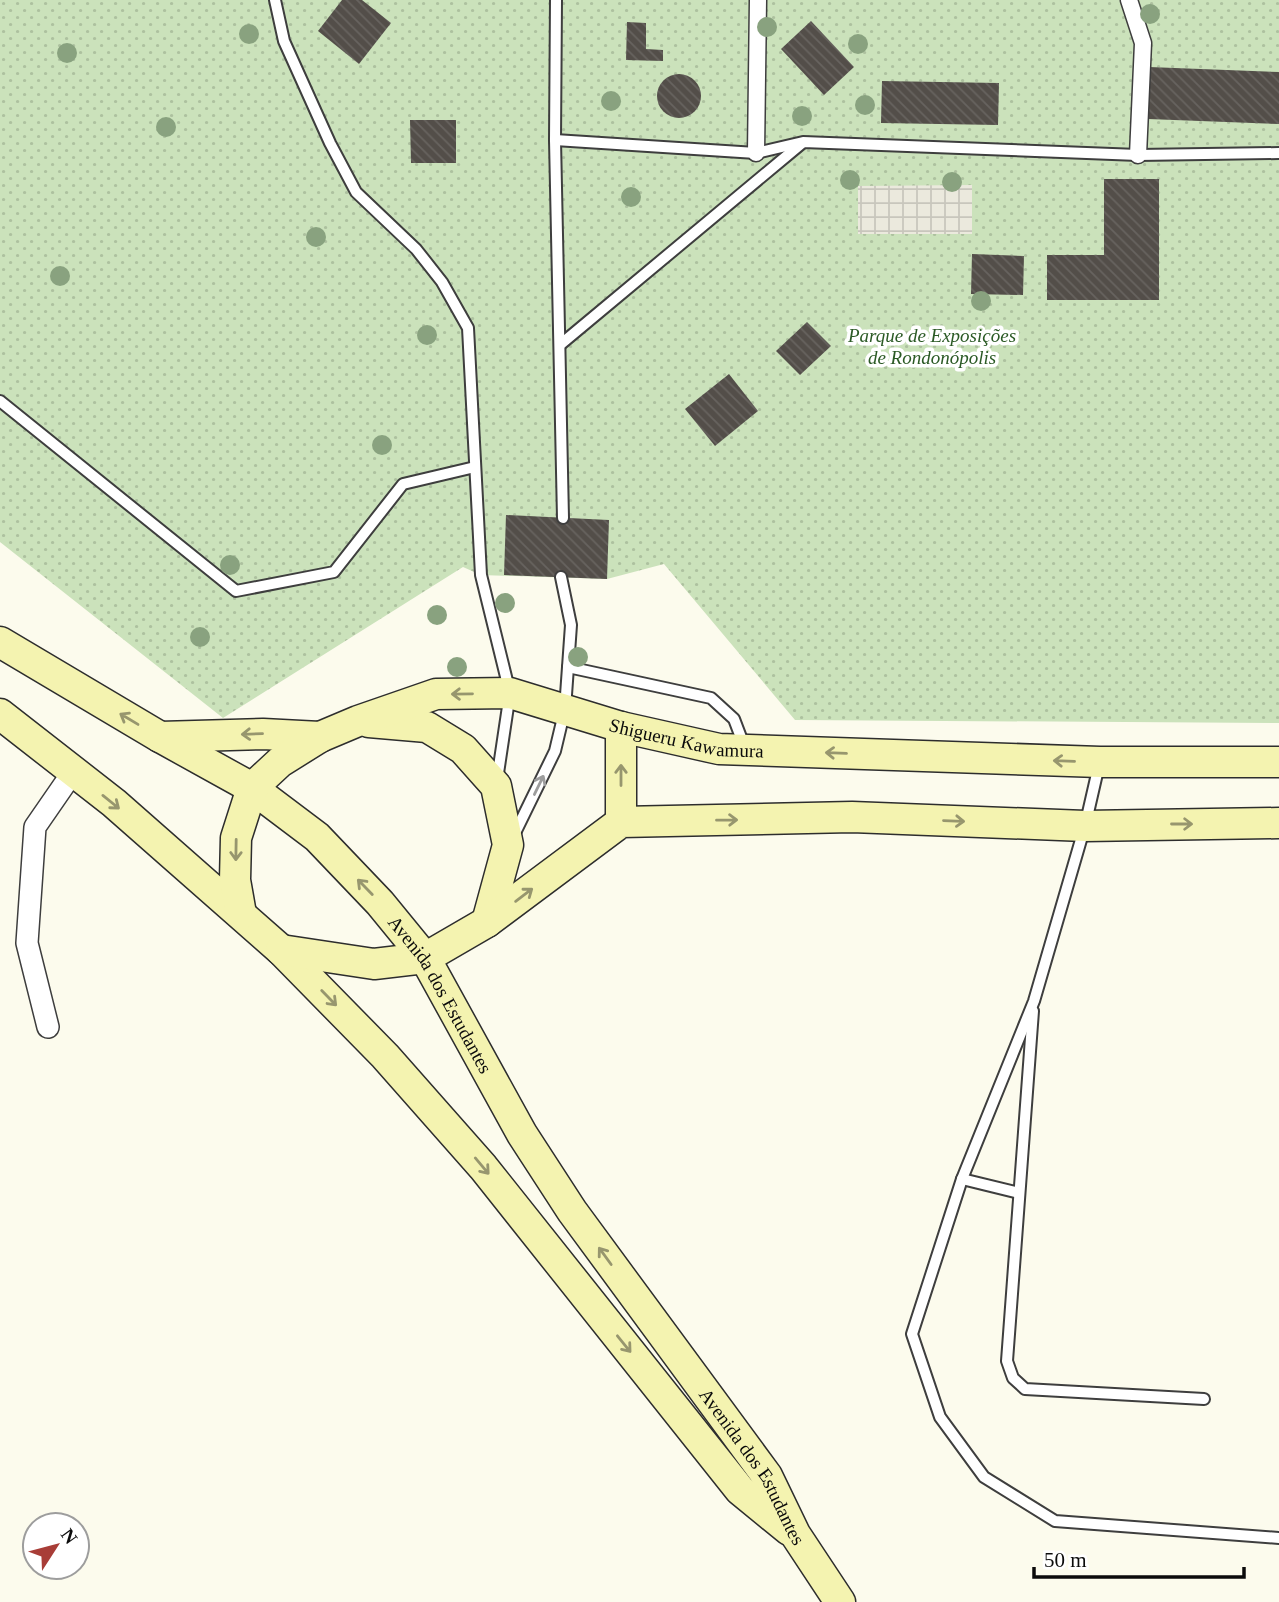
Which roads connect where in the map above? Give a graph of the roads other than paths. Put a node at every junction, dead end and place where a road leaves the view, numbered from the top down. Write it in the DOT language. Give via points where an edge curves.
graph roads {
  1 [pos="275,0"];
  2 [pos="556,0"];
  3 [pos="758,0"];
  4 [pos="1129,0"];
  5 [pos="555,140"];
  6 [pos="803,142"];
  7 [pos="756,153"];
  8 [pos="1279,153"];
  9 [pos="1138,155"];
  10 [pos="561,344"];
  11 [pos="0,401"];
  12 [pos="475,467"];
  13 [pos="563,518"];
  14 [pos="562,577"];
  15 [pos="0,642"];
  16 [pos="568,667"];
  17 [pos="510,694"];
  18 [pos="565,709"];
  19 [pos="0,714"];
  20 [pos="358,721"];
  21 [pos="621,727"];
  22 [pos="160,737"];
  23 [pos="320,737"];
  24 [pos="746,750"];
  25 [pos="1100,762"];
  26 [pos="1279,762"];
  27 [pos="73,772"];
  28 [pos="496,786"];
  29 [pos="252,789"];
  30 [pos="621,822"];
  31 [pos="1279,823"];
  32 [pos="1084,826"];
  33 [pos="508,845"];
  34 [pos="241,914"];
  35 [pos="487,922"];
  36 [pos="281,950"];
  37 [pos="425,958"];
  38 [pos="1034,1001"];
  39 [pos="48,1027"];
  40 [pos="962,1179"];
  41 [pos="1019,1193"];
  42 [pos="1204,1399"];
  43 [pos="794,1534"];
  44 [pos="1279,1538"];
  45 [pos="840,1602"];
  1 -- 12 [label="lane" via="285,41 356,192 416,249 442,282 468,328"];
  2 -- 5 [label="lane"];
  3 -- 7 [label="street"];
  4 -- 9 [label="street" via="1143,43"];
  5 -- 7 [label="lane"];
  5 -- 10 [label="lane"];
  6 -- 7 [label="lane"];
  6 -- 9 [label="lane"];
  6 -- 10 [label="lane"];
  8 -- 9 [label="lane"];
  10 -- 13 [label="lane"];
  11 -- 12 [label="lane" via="236,591 334,572 402,484"];
  12 -- 17 [label="lane" via="481,575"];
  14 -- 16 [label="lane" via="571,625"];
  22 -- 15 [label="main road, Avenida dos Estudantes, one-way"];
  16 -- 18 [label="lane"];
  16 -- 24 [label="lane" via="711,698 734,719"];
  17 -- 18 [label="main road, Shigueru Kawamura"];
  17 -- 20 [label="main road, Shigueru Kawamura, one-way" via="436,694"];
  17 -- 28 [label="lane"];
  18 -- 21 [label="main road, Shigueru Kawamura"];
  33 -- 18 [label="lane, one-way" via="555,751"];
  19 -- 27 [label="main road, Avenida dos Estudantes"];
  20 -- 23 [label="main road, Shigueru Kawamura"];
  20 -- 28 [label="main road" via="427,727 463,749"];
  21 -- 24 [label="main road, Shigueru Kawamura" via="719,749"];
  30 -- 21 [label="main road, one-way"];
  23 -- 22 [label="main road, one-way"];
  22 -- 29 [label="main road, Avenida dos Estudantes"];
  23 -- 29 [label="main road, Shigueru Kawamura" via="280,762"];
  25 -- 24 [label="main road, Shigueru Kawamura, one-way"];
  25 -- 26 [label="main road, Shigueru Kawamura"];
  25 -- 32 [label="lane"];
  27 -- 34 [label="main road, Avenida dos Estudantes, one-way"];
  27 -- 39 [label="street" via="35,827 27,943"];
  28 -- 33 [label="main road"];
  29 -- 34 [label="main road, Shigueru Kawamura, one-way" via="236,838 235,880"];
  37 -- 29 [label="main road, Avenida dos Estudantes, one-way" via="380,902 317,837"];
  30 -- 32 [label="main road, one-way" via="852,817"];
  35 -- 30 [label="main road, one-way"];
  32 -- 31 [label="main road, one-way"];
  32 -- 38 [label="lane"];
  33 -- 35 [label="main road"];
  34 -- 36 [label="main road, Avenida dos Estudantes"];
  35 -- 37 [label="main road"];
  36 -- 37 [label="main road" via="374,964"];
  36 -- 43 [label="main road, Avenida dos Estudantes, one-way" via="385,1056 483,1167 740,1490"];
  43 -- 37 [label="main road, Avenida dos Estudantes, one-way" via="767,1476 572,1210 522,1134"];
  38 -- 40 [label="lane"];
  38 -- 41 [label="lane"];
  40 -- 41 [label="lane"];
  40 -- 44 [label="lane" via="912,1334 940,1417 984,1477 1055,1521"];
  41 -- 42 [label="lane" via="1007,1362 1013,1378 1024,1389"];
  43 -- 45 [label="main road"];
}
